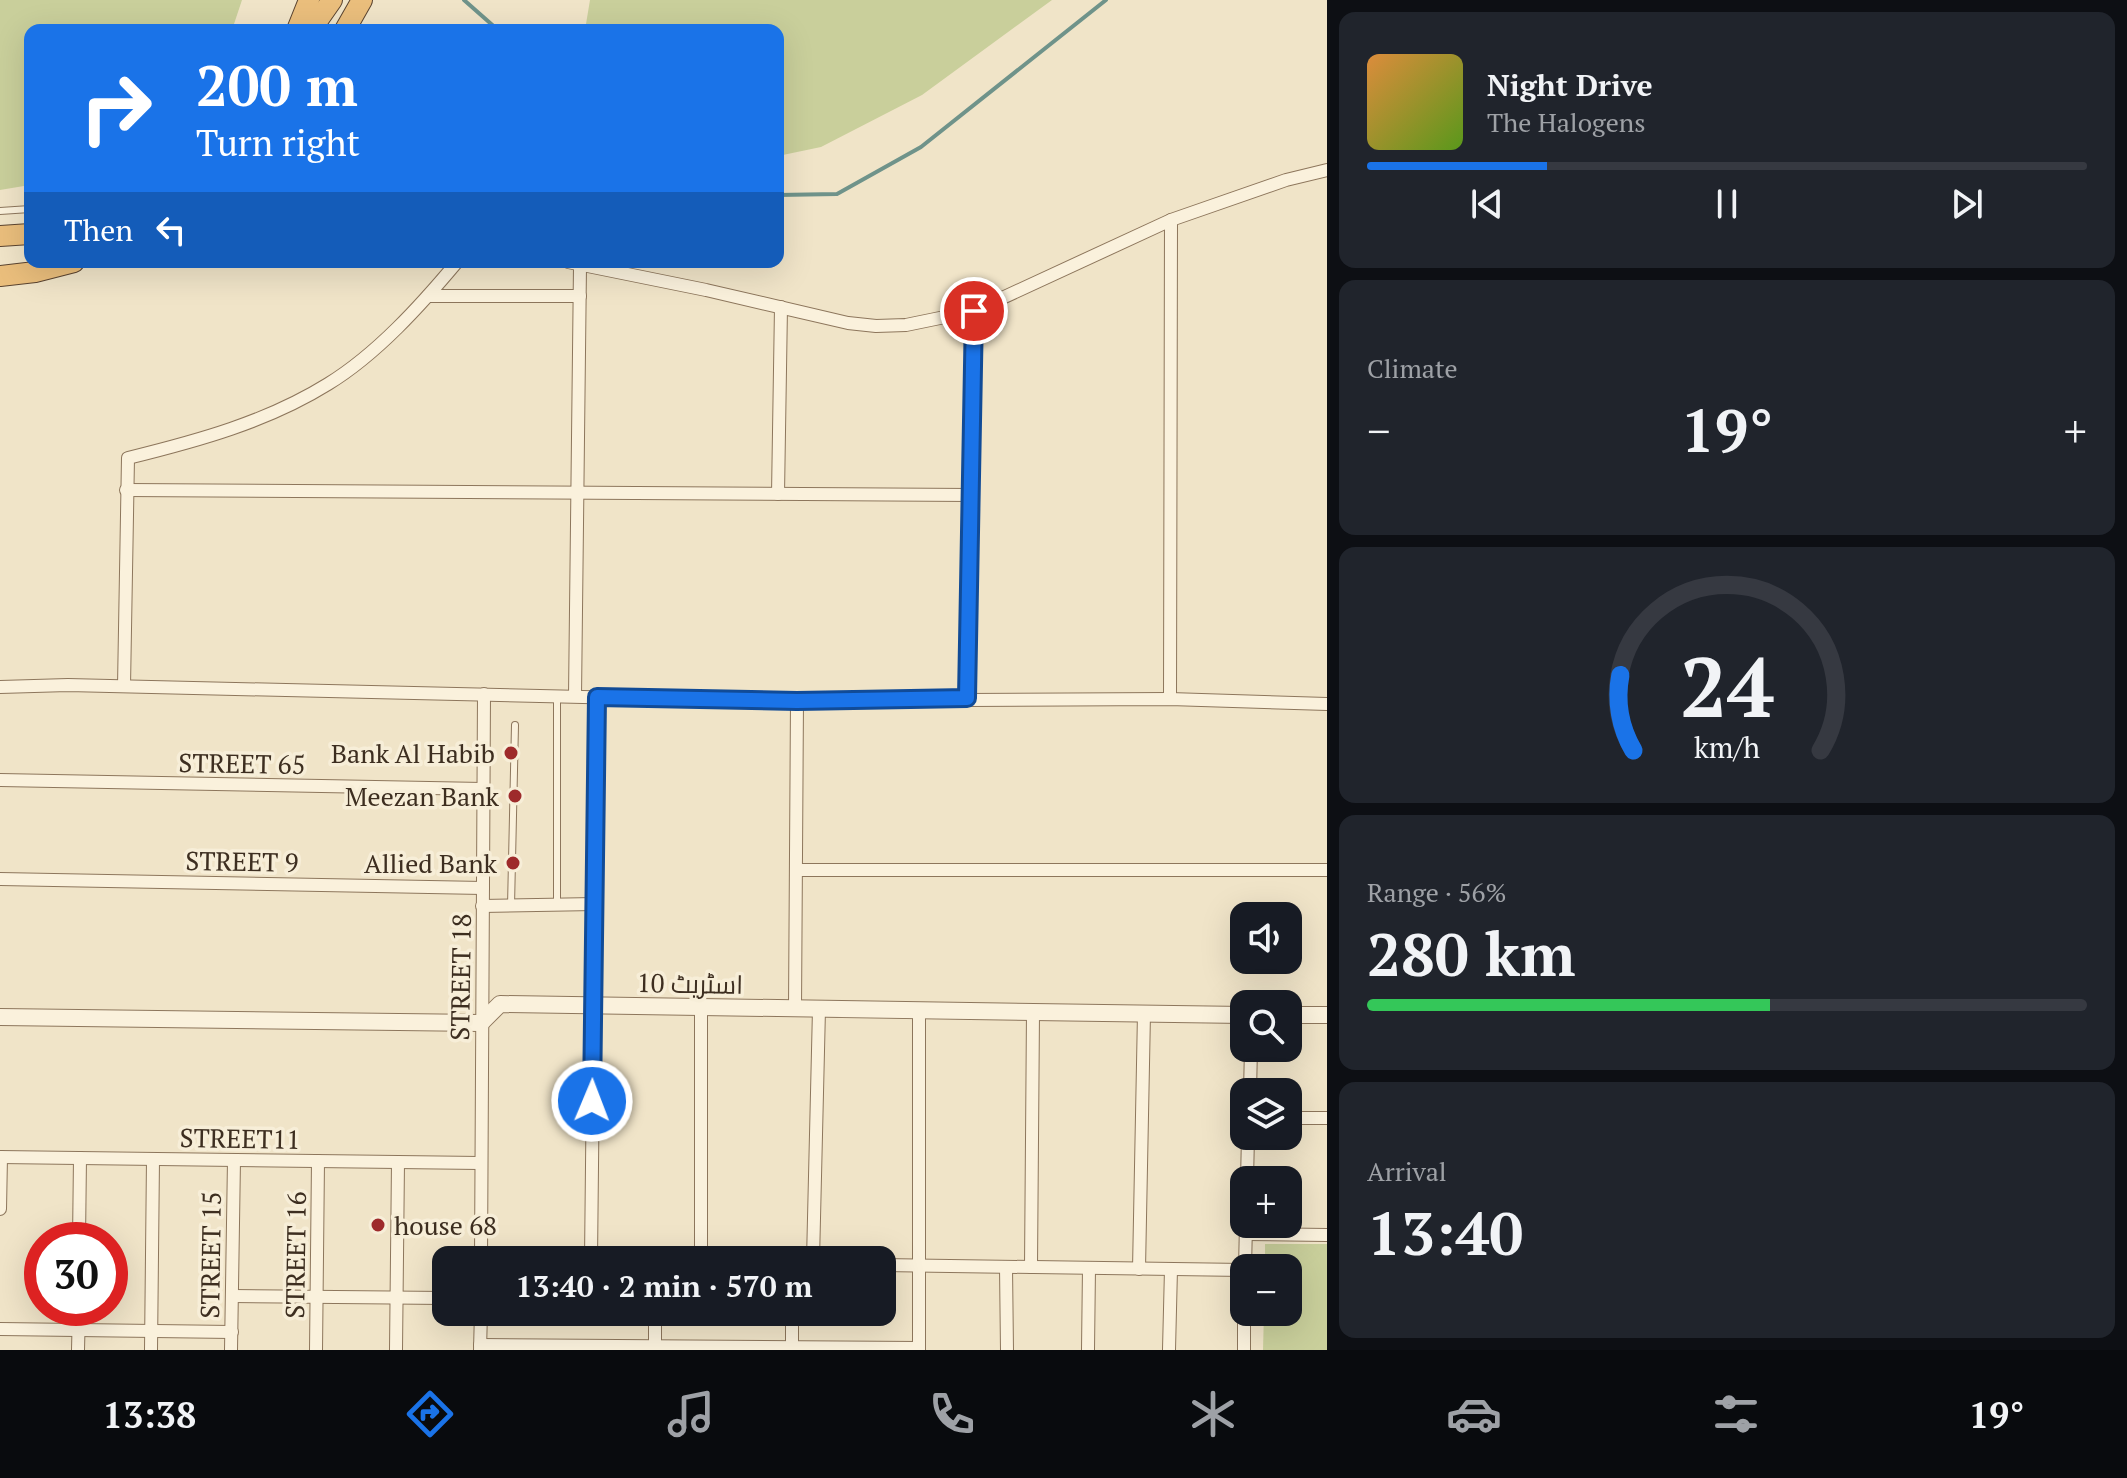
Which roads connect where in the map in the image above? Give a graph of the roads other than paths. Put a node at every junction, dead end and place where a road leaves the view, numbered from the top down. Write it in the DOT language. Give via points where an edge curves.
graph roads {
  1 [pos="301,0"];
  2 [pos="309,0"];
  3 [pos="332,0"];
  4 [pos="362,0"];
  5 [pos="292,24"];
  6 [pos="299,24"];
  7 [pos="315,24"];
  8 [pos="348,24"];
  9 [pos="1327,170"];
  10 [pos="24,209"];
  11 [pos="0,211"];
  12 [pos="1171,220"];
  13 [pos="0,236"];
  14 [pos="24,236"];
  15 [pos="24,238"];
  16 [pos="0,245"];
  17 [pos="51,268"];
  18 [pos="452,268"];
  19 [pos="575,268"];
  20 [pos="594,268"];
  21 [pos="0,276"];
  22 [pos="428,296"];
  23 [pos="580,296"];
  24 [pos="781,307"];
  25 [pos="974,311"];
  26 [pos="126,490"];
  27 [pos="578,493"];
  28 [pos="778,494"];
  29 [pos="972,495"];
  30 [pos="124,686"];
  31 [pos="0,687"];
  32 [pos="484,694"];
  33 [pos="557,696"];
  34 [pos="575,696"];
  35 [pos="597,697"];
  36 [pos="967,698"];
  37 [pos="1170,699"];
  38 [pos="797,701"];
  39 [pos="1327,704"];
  40 [pos="515,725"];
  41 [pos="0,780"];
  42 [pos="483,789"];
  43 [pos="796,870"];
  44 [pos="1327,870"];
  45 [pos="0,879"];
  46 [pos="483,888"];
  47 [pos="595,904"];
  48 [pos="557,905"];
  49 [pos="482,906"];
  50 [pos="511,906"];
  51 [pos="594,1005"];
  52 [pos="701,1007"];
  53 [pos="795,1008"];
  54 [pos="819,1009"];
  55 [pos="919,1010"];
  56 [pos="1033,1012"];
  57 [pos="1144,1013"];
  58 [pos="1230,1015"];
  59 [pos="1302,1015"];
  60 [pos="1327,1015"];
  61 [pos="0,1017"];
  62 [pos="481,1023"];
  63 [pos="1302,1118"];
  64 [pos="1327,1118"];
  65 [pos="0,1157"];
  66 [pos="80,1158"];
  67 [pos="153,1159"];
  68 [pos="234,1160"];
  69 [pos="318,1161"];
  70 [pos="398,1162"];
  71 [pos="480,1163"];
  72 [pos="0,1209"];
  73 [pos="79,1222"];
  74 [pos="1302,1233"];
  75 [pos="1327,1235"];
  76 [pos="481,1246"];
  77 [pos="591,1246"];
  78 [pos="701,1246"];
  79 [pos="813,1246"];
  80 [pos="896,1265"];
  81 [pos="919,1266"];
  82 [pos="1006,1267"];
  83 [pos="1031,1267"];
  84 [pos="1089,1268"];
  85 [pos="1139,1269"];
  86 [pos="1171,1269"];
  87 [pos="1230,1269"];
  88 [pos="232,1296"];
  89 [pos="316,1297"];
  90 [pos="397,1298"];
  91 [pos="432,1298"];
  92 [pos="78,1326"];
  93 [pos="481,1326"];
  94 [pos="655,1326"];
  95 [pos="792,1326"];
  96 [pos="1244,1326"];
  97 [pos="0,1329"];
  98 [pos="78,1330"];
  99 [pos="152,1331"];
  100 [pos="232,1332"];
  101 [pos="480,1348"];
  102 [pos="655,1348"];
  103 [pos="792,1349"];
  104 [pos="919,1349"];
  105 [pos="78,1350"];
  106 [pos="151,1350"];
  107 [pos="231,1350"];
  108 [pos="316,1350"];
  109 [pos="396,1350"];
  110 [pos="1007,1350"];
  111 [pos="1088,1350"];
  112 [pos="1169,1350"];
  113 [pos="1244,1350"];
  1 -- 5 [label="lane"];
  2 -- 6 [label="highway"];
  3 -- 7 [label="highway"];
  4 -- 8 [label="highway"];
  9 -- 12 [label="street"];
  10 -- 11 [label="lane"];
  12 -- 25 [label="street"];
  12 -- 37 [label="street"];
  13 -- 14 [label="highway"];
  15 -- 16 [label="lane"];
  17 -- 21 [label="highway"];
  18 -- 22 [label="street"];
  19 -- 23 [label="street"];
  20 -- 24 [label="street"];
  22 -- 23 [label="street"];
  22 -- 26 [label="street" via="329,384 249,423 128,458"];
  23 -- 27 [label="street"];
  24 -- 25 [label="street" via="876,326"];
  24 -- 28 [label="street"];
  25 -- 29 [label="street"];
  26 -- 27 [label="street"];
  26 -- 30 [label="street"];
  27 -- 28 [label="street"];
  27 -- 34 [label="street"];
  28 -- 29 [label="street"];
  29 -- 36 [label="street"];
  30 -- 31 [label="street"];
  30 -- 32 [label="street"];
  32 -- 33 [label="street"];
  32 -- 42 [label="street, STREET 18"];
  33 -- 34 [label="street"];
  33 -- 48 [label="lane"];
  34 -- 35 [label="street"];
  35 -- 38 [label="street"];
  35 -- 47 [label="street"];
  36 -- 37 [label="street"];
  36 -- 38 [label="street"];
  37 -- 39 [label="street"];
  38 -- 43 [label="street"];
  40 -- 50 [label="lane"];
  41 -- 42 [label="street, STREET 65"];
  42 -- 46 [label="street, STREET 18"];
  43 -- 44 [label="street"];
  43 -- 53 [label="street"];
  45 -- 46 [label="street, STREET 9"];
  46 -- 49 [label="street, STREET 18"];
  47 -- 48 [label="street"];
  47 -- 51 [label="street"];
  48 -- 50 [label="street"];
  49 -- 50 [label="street"];
  49 -- 62 [label="street, STREET 18"];
  51 -- 52 [label="street, اسٹریٹ 10"];
  51 -- 62 [label="street, اسٹریٹ 10" via="500,1004"];
  51 -- 77 [label="street"];
  52 -- 53 [label="street, اسٹریٹ 10"];
  52 -- 78 [label="street"];
  53 -- 54 [label="street, اسٹریٹ 10"];
  54 -- 55 [label="street, اسٹریٹ 10"];
  54 -- 79 [label="street"];
  55 -- 56 [label="street, اسٹریٹ 10"];
  55 -- 81 [label="street"];
  56 -- 57 [label="street, اسٹریٹ 10"];
  56 -- 83 [label="street"];
  57 -- 58 [label="street, اسٹریٹ 10"];
  57 -- 85 [label="street"];
  59 -- 60 [label="street"];
  61 -- 62 [label="street"];
  62 -- 71 [label="street, STREET 18"];
  63 -- 64 [label="street"];
  65 -- 66 [label="street, STREET11"];
  65 -- 72 [label="street"];
  66 -- 67 [label="street, STREET11"];
  66 -- 73 [label="street"];
  67 -- 68 [label="street, STREET11"];
  67 -- 99 [label="street"];
  68 -- 69 [label="street, STREET11"];
  68 -- 88 [label="street, STREET 15"];
  69 -- 70 [label="street, STREET11"];
  69 -- 89 [label="street, STREET 16"];
  70 -- 71 [label="street, STREET11"];
  70 -- 90 [label="street"];
  71 -- 76 [label="street, STREET 18"];
  74 -- 75 [label="street"];
  80 -- 81 [label="street"];
  81 -- 82 [label="street"];
  81 -- 104 [label="street"];
  82 -- 83 [label="street"];
  82 -- 110 [label="street"];
  83 -- 84 [label="street"];
  84 -- 85 [label="street"];
  84 -- 111 [label="street"];
  85 -- 86 [label="street"];
  86 -- 87 [label="street"];
  86 -- 112 [label="street"];
  88 -- 89 [label="street"];
  88 -- 100 [label="street, STREET 15"];
  89 -- 90 [label="street"];
  89 -- 108 [label="street, STREET 16"];
  90 -- 91 [label="street"];
  90 -- 109 [label="street"];
  92 -- 98 [label="street"];
  93 -- 101 [label="street"];
  94 -- 102 [label="street"];
  95 -- 103 [label="street"];
  96 -- 113 [label="street"];
  97 -- 98 [label="street"];
  98 -- 99 [label="street"];
  98 -- 105 [label="street"];
  99 -- 100 [label="street"];
  99 -- 106 [label="street"];
  100 -- 107 [label="street, STREET 15"];
  101 -- 102 [label="street"];
  102 -- 103 [label="street"];
  103 -- 104 [label="street"];
}
